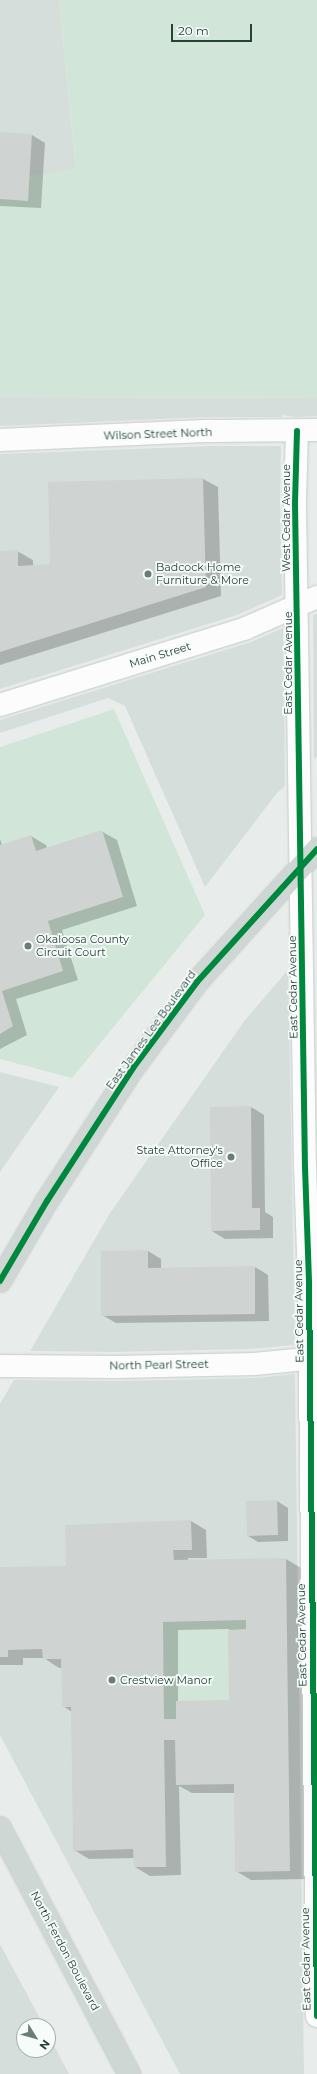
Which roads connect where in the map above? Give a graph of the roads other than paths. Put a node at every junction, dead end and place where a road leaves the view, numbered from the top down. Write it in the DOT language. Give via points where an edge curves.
graph roads {
  1 [pos="307,431"];
  2 [pos="0,440"];
  3 [pos="307,601"];
  4 [pos="0,705"];
  5 [pos="317,849"];
  6 [pos="301,867"];
  7 [pos="0,1281"];
  8 [pos="313,1358"];
  9 [pos="0,1366"];
  10 [pos="316,1816"];
  11 [pos="0,1828"];
  12 [pos="317,2016"];
  13 [pos="129,2074"];
  1 -- 2 [label="street, Wilson Street North"];
  1 -- 3 [label="street, West Cedar Avenue" via="295,503"];
  3 -- 4 [label="street, Main Street" via="244,628"];
  3 -- 6 [label="street, East Cedar Avenue"];
  5 -- 6 [label="main road, East James Lee Boulevard"];
  6 -- 7 [label="main road, East James Lee Boulevard" via="197,982 133,1068 47,1200"];
  6 -- 8 [label="street, East Cedar Avenue"];
  8 -- 9 [label="street, North Pearl Street" via="254,1364"];
  8 -- 10 [label="street, East Cedar Avenue"];
  10 -- 12 [label="street, East Cedar Avenue"];
  11 -- 13 [label="main road, North Ferdon Boulevard"];
}
